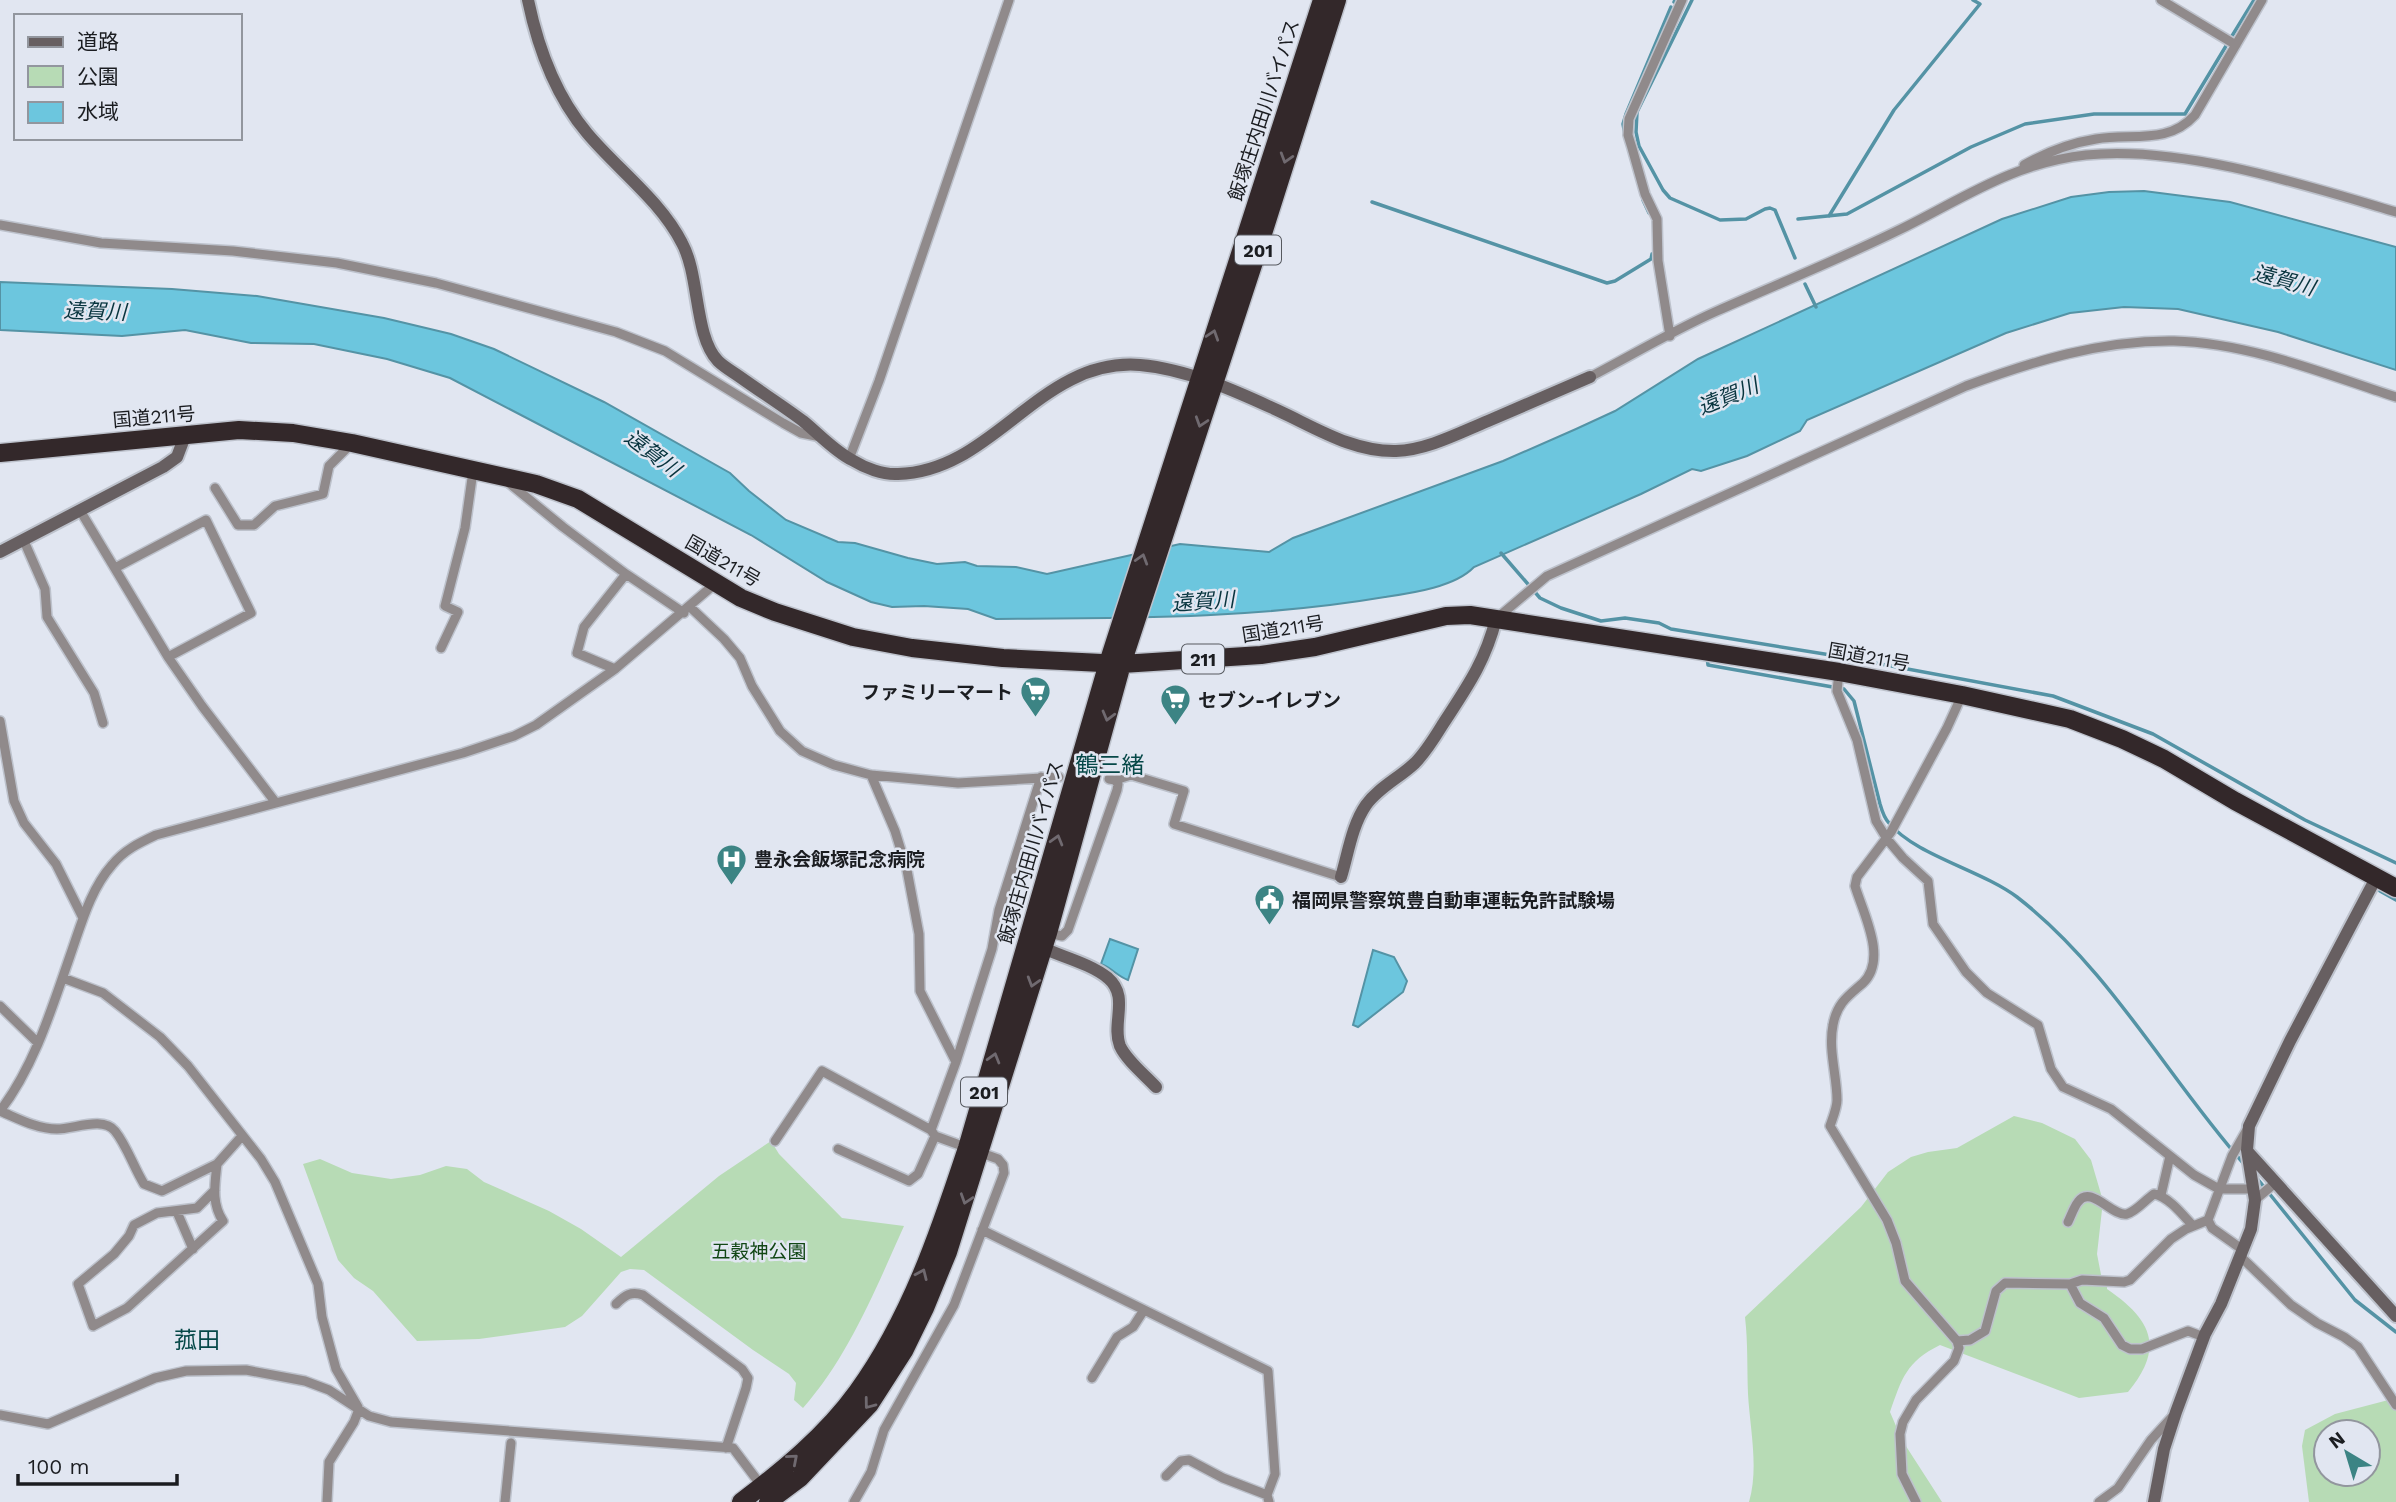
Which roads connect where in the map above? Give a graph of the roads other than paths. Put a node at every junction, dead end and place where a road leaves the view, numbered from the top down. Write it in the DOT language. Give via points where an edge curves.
graph roads {
  1 [pos="528,0"];
  2 [pos="1009,0"];
  3 [pos="1322,0"];
  4 [pos="1337,0"];
  5 [pos="1682,0"];
  6 [pos="2161,0"];
  7 [pos="2262,0"];
  8 [pos="2236,45"];
  9 [pos="2013,172"];
  10 [pos="2396,212"];
  11 [pos="0,225"];
  12 [pos="1670,335"];
  13 [pos="1590,377"];
  14 [pos="1206,382"];
  15 [pos="2396,397"];
  16 [pos="186,436"];
  17 [pos="821,437"];
  18 [pos="352,443"];
  19 [pos="0,453"];
  20 [pos="849,459"];
  21 [pos="473,471"];
  22 [pos="500,476"];
  23 [pos="215,488"];
  24 [pos="81,512"];
  25 [pos="24,541"];
  26 [pos="0,552"];
  27 [pos="115,568"];
  28 [pos="626,574"];
  29 [pos="716,583"];
  30 [pos="687,610"];
  31 [pos="1496,619"];
  32 [pos="441,648"];
  33 [pos="168,657"];
  34 [pos="1115,664"];
  35 [pos="615,669"];
  36 [pos="1838,682"];
  37 [pos="1962,695"];
  38 [pos="0,721"];
  39 [pos="103,723"];
  40 [pos="871,775"];
  41 [pos="1041,777"];
  42 [pos="1059,777"];
  43 [pos="276,803"];
  44 [pos="1891,832"];
  45 [pos="1342,877"];
  46 [pos="2376,878"];
  47 [pos="2396,888"];
  48 [pos="83,918"];
  49 [pos="1045,941"];
  50 [pos="63,978"];
  51 [pos="0,1006"];
  52 [pos="37,1042"];
  53 [pos="956,1062"];
  54 [pos="1156,1087"];
  55 [pos="0,1111"];
  56 [pos="933,1133"];
  57 [pos="242,1136"];
  58 [pos="775,1141"];
  59 [pos="838,1149"];
  60 [pos="974,1150"];
  61 [pos="2241,1154"];
  62 [pos="2170,1156"];
  63 [pos="217,1164"];
  64 [pos="2261,1188"];
  65 [pos="2218,1189"];
  66 [pos="215,1190"];
  67 [pos="2161,1195"];
  68 [pos="177,1212"];
  69 [pos="2208,1220"];
  70 [pos="2068,1222"];
  71 [pos="2193,1226"];
  72 [pos="982,1230"];
  73 [pos="193,1249"];
  74 [pos="2242,1254"];
  75 [pos="2070,1284"];
  76 [pos="616,1304"];
  77 [pos="1144,1310"];
  78 [pos="2396,1315"];
  79 [pos="2204,1338"];
  80 [pos="1957,1340"];
  81 [pos="1092,1378"];
  82 [pos="2396,1405"];
  83 [pos="359,1409"];
  84 [pos="2176,1412"];
  85 [pos="0,1415"];
  86 [pos="511,1443"];
  87 [pos="726,1448"];
  88 [pos="1166,1476"];
  89 [pos="768,1498"];
  90 [pos="1268,1498"];
  91 [pos="327,1502"];
  92 [pos="505,1502"];
  93 [pos="740,1502"];
  94 [pos="854,1502"];
  95 [pos="1916,1502"];
  96 [pos="2099,1502"];
  97 [pos="2154,1502"];
  1 -- 17 [label="street" via="546,63 570,110 670,222 681,241 692,263 707,346 719,362"];
  2 -- 20 [label="street"];
  14 -- 3 [label="highway, 飯塚庄内田川バイパス / 201, one-way"];
  4 -- 14 [label="highway, 飯塚庄内田川バイパス / 201, one-way"];
  5 -- 12 [label="street" via="1629,119 1628,135 1657,219 1658,261"];
  6 -- 8 [label="street"];
  7 -- 8 [label="street"];
  8 -- 9 [label="street" via="2195,115 2178,129 2168,134 2071,144"];
  9 -- 10 [label="street" via="2086,155 2142,155 2249,172"];
  9 -- 12 [label="street"];
  11 -- 17 [label="street" via="101,243 337,263 436,283 616,332 665,351 783,423"];
  12 -- 13 [label="street"];
  13 -- 14 [label="street" via="1463,432 1416,449 1395,451 1355,446"];
  14 -- 20 [label="street" via="1167,369 1106,367 1077,375 979,445 924,470 896,475"];
  14 -- 34 [label="highway, 飯塚庄内田川バイパス / 201"];
  15 -- 31 [label="street" via="2238,349 2175,341 2118,343 2070,352 1966,386 1547,576"];
  16 -- 18 [label="highway, 国道211号 / 211" via="266,431"];
  16 -- 19 [label="highway, 国道211号 / 211"];
  16 -- 24 [label="street" via="177,457"];
  17 -- 20 [label="street"];
  18 -- 21 [label="highway, 国道211号 / 211"];
  18 -- 23 [label="street" via="329,466 323,494 275,506 254,525 238,525"];
  21 -- 22 [label="highway, 国道211号 / 211"];
  21 -- 32 [label="street" via="465,528 444,606 458,612"];
  22 -- 28 [label="street"];
  22 -- 29 [label="highway, 国道211号 / 211" via="579,499"];
  24 -- 25 [label="street"];
  24 -- 27 [label="street"];
  25 -- 26 [label="street"];
  25 -- 39 [label="street" via="45,589 47,617 94,693"];
  27 -- 33 [label="street"];
  27 -- 33 [label="street" via="206,520 251,613"];
  28 -- 30 [label="street"];
  28 -- 35 [label="street" via="584,627 577,653"];
  29 -- 30 [label="street"];
  29 -- 34 [label="highway, 国道211号 / 211" via="775,612 853,637 1003,658"];
  30 -- 35 [label="street"];
  30 -- 40 [label="street" via="740,658 752,686 790,742 834,765"];
  31 -- 34 [label="highway, 国道211号 / 211" via="1446,616 1275,653"];
  31 -- 36 [label="highway, 国道211号 / 211"];
  31 -- 45 [label="street" via="1479,668 1428,748 1366,805"];
  33 -- 43 [label="street"];
  34 -- 49 [label="highway, 飯塚庄内田川バイパス / 201, one-way"];
  60 -- 34 [label="highway, 飯塚庄内田川バイパス / 201, one-way"];
  35 -- 43 [label="street" via="514,736"];
  36 -- 37 [label="highway, 国道211号 / 211"];
  36 -- 44 [label="street" via="1876,821"];
  37 -- 44 [label="street"];
  37 -- 46 [label="highway, 国道211号 / 211" via="2070,719 2122,739"];
  38 -- 48 [label="street" via="14,801 24,823 56,863"];
  40 -- 41 [label="street" via="958,783"];
  40 -- 53 [label="street" via="907,870 919,934 920,991"];
  41 -- 42 [label="street"];
  41 -- 53 [label="street"];
  43 -- 48 [label="street" via="156,835 128,849 100,881"];
  44 -- 62 [label="street" via="1928,881 1933,924 1986,992 2038,1025 2056,1080 2111,1109"];
  44 -- 80 [label="street" via="1857,877 1875,950 1872,970 1844,998 1832,1028 1838,1103 1830,1126 1887,1220 1905,1281"];
  45 -- 49 [label="street" via="1174,824 1184,791 1131,775 1112,780 1118,784 1117,790 1068,930"];
  46 -- 47 [label="highway, 国道211号 / 211"];
  46 -- 61 [label="street" via="2290,1041 2249,1126"];
  48 -- 50 [label="street"];
  49 -- 54 [label="street" via="1115,986 1120,1003 1120,1045"];
  49 -- 60 [label="highway, 飯塚庄内田川バイパス / 201, one-way"];
  50 -- 52 [label="street"];
  50 -- 57 [label="street" via="103,993 160,1037"];
  51 -- 52 [label="street"];
  52 -- 55 [label="street"];
  53 -- 56 [label="street"];
  55 -- 63 [label="street" via="44,1127 105,1125 114,1130 144,1184 153,1189 162,1191"];
  56 -- 58 [label="street" via="822,1072"];
  56 -- 59 [label="street" via="918,1174 909,1181"];
  56 -- 60 [label="street"];
  57 -- 63 [label="street"];
  57 -- 83 [label="street" via="275,1182 318,1284 336,1369"];
  60 -- 72 [label="street" via="998,1159 1004,1173"];
  60 -- 89 [label="highway, 飯塚庄内田川バイパス / 201" via="894,1334 857,1392"];
  61 -- 64 [label="street"];
  61 -- 64 [label="street"];
  61 -- 65 [label="street"];
  62 -- 65 [label="street"];
  62 -- 67 [label="street"];
  63 -- 66 [label="street"];
  64 -- 65 [label="street"];
  64 -- 74 [label="street"];
  64 -- 78 [label="street"];
  65 -- 69 [label="street"];
  66 -- 68 [label="street" via="197,1208"];
  66 -- 73 [label="street" via="214,1202 223,1221"];
  67 -- 70 [label="street" via="2154,1194 2127,1214 2083,1197"];
  67 -- 71 [label="street"];
  68 -- 73 [label="street"];
  68 -- 73 [label="street" via="157,1213 134,1226 114,1254 78,1284 93,1326 127,1308"];
  69 -- 71 [label="street"];
  69 -- 74 [label="street"];
  71 -- 75 [label="street" via="2171,1239 2130,1280"];
  72 -- 77 [label="street"];
  72 -- 94 [label="street" via="954,1305 884,1430 871,1472"];
  74 -- 79 [label="street"];
  74 -- 82 [label="street" via="2291,1305 2358,1347"];
  75 -- 79 [label="street" via="2080,1303 2104,1318 2122,1345 2130,1349 2142,1349 2189,1331"];
  75 -- 80 [label="street" via="2005,1283 1996,1291 1985,1331 1970,1340"];
  76 -- 87 [label="street" via="635,1292 643,1295 742,1369 748,1378 747,1388"];
  77 -- 81 [label="street" via="1133,1327 1117,1337"];
  77 -- 90 [label="street" via="1268,1371 1275,1474"];
  79 -- 84 [label="street"];
  80 -- 95 [label="street" via="1954,1361 1916,1400 1903,1422 1902,1474"];
  83 -- 85 [label="street" via="304,1381 246,1370 186,1371 155,1378 48,1424"];
  83 -- 87 [label="street" via="391,1422"];
  83 -- 91 [label="street" via="329,1462"];
  84 -- 96 [label="street" via="2118,1489"];
  84 -- 97 [label="street"];
  86 -- 92 [label="street"];
  87 -- 89 [label="street" via="733,1448"];
  88 -- 90 [label="street" via="1181,1461 1189,1460"];
  89 -- 93 [label="highway, 飯塚庄内田川バイパス / 201"];
}
